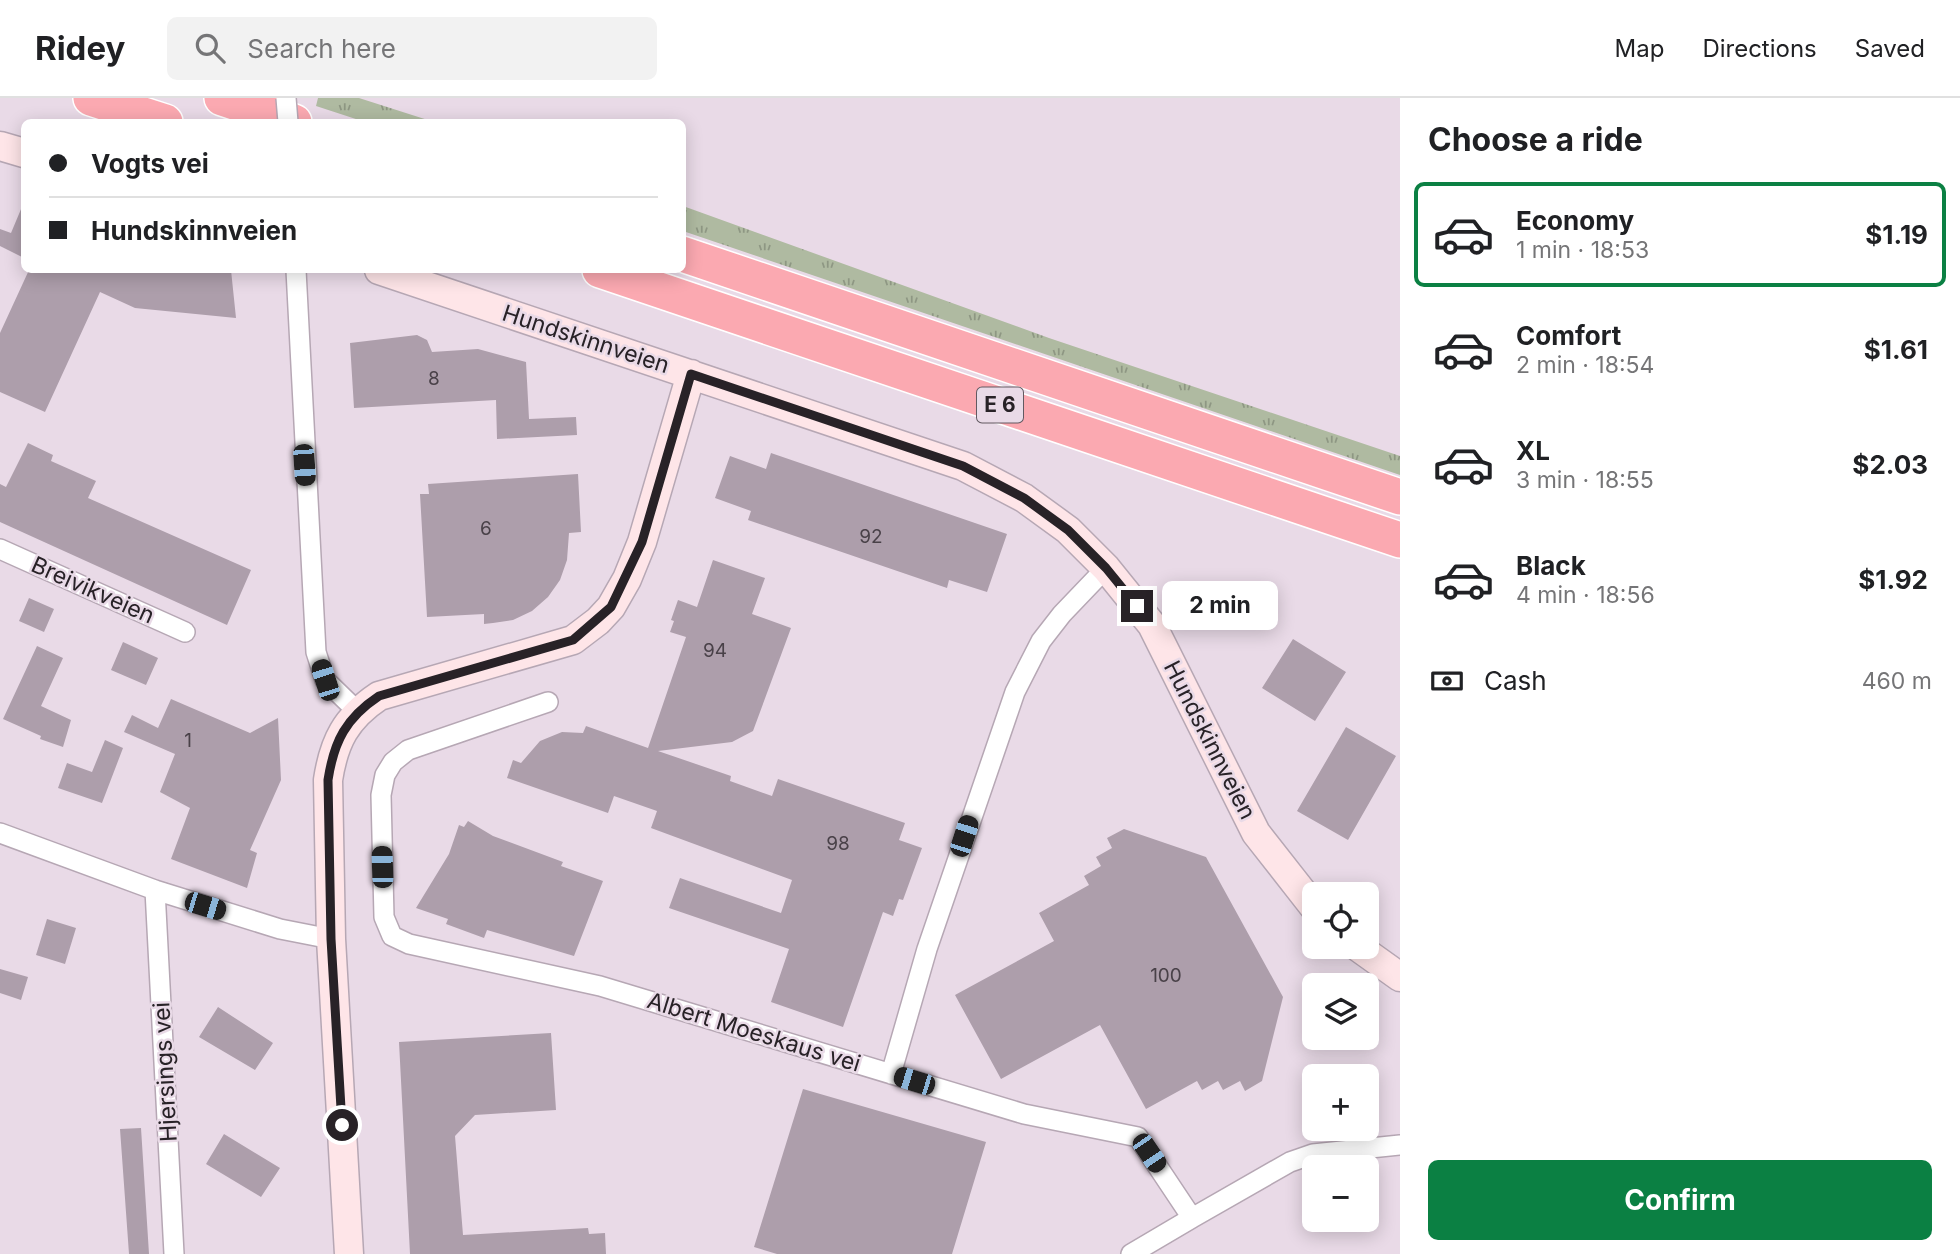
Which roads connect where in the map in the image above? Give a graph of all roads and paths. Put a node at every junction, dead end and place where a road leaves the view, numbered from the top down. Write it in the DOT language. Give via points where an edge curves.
graph roads {
  1 [pos="91,98"];
  2 [pos="222,98"];
  3 [pos="286,98"];
  4 [pos="156,119"];
  5 [pos="285,119"];
  6 [pos="288,119"];
  7 [pos="0,146"];
  8 [pos="21,152"];
  9 [pos="686,255"];
  10 [pos="296,273"];
  11 [pos="388,273"];
  12 [pos="609,273"];
  13 [pos="691,374"];
  14 [pos="1400,497"];
  15 [pos="1400,540"];
  16 [pos="0,549"];
  17 [pos="1106,568"];
  18 [pos="185,632"];
  19 [pos="548,702"];
  20 [pos="357,711"];
  21 [pos="0,833"];
  22 [pos="155,890"];
  23 [pos="1302,892"];
  24 [pos="331,939"];
  25 [pos="1375,959"];
  26 [pos="1400,977"];
  27 [pos="891,1074"];
  28 [pos="1400,1145"];
  29 [pos="1192,1218"];
  30 [pos="174,1254"];
  31 [pos="349,1254"];
  32 [pos="1131,1254"];
  1 -- 4 [label="highway"];
  2 -- 5 [label="highway"];
  3 -- 6 [label="street, bridge"];
  7 -- 8 [label="street"];
  9 -- 14 [label="highway, E 6"];
  10 -- 20 [label="street" via="316,652 325,680"];
  11 -- 13 [label="street, Hundskinnveien"];
  12 -- 15 [label="highway, E 6"];
  13 -- 17 [label="street, Hundskinnveien" via="963,466 1024,498 1068,530"];
  13 -- 20 [label="street" via="642,542 627,579 598,621 573,640 379,696"];
  16 -- 18 [label="street, Breivikveien"];
  17 -- 23 [label="street, Hundskinnveien" via="1152,625 1256,833"];
  17 -- 27 [label="street" via="1041,641 1015,692 927,949"];
  19 -- 27 [label="street, Albert Moeskaus vei" via="408,750 393,762 383,785 380,818 384,917 392,936 409,944 644,998"];
  20 -- 24 [label="street" via="332,756 328,780"];
  21 -- 22 [label="street"];
  22 -- 24 [label="street" via="280,929"];
  22 -- 30 [label="street, Hjersings vei"];
  24 -- 31 [label="street"];
  25 -- 26 [label="street"];
  27 -- 29 [label="street, Albert Moeskaus vei" via="1024,1114 1138,1137"];
  28 -- 29 [label="street" via="1313,1154 1290,1162"];
  29 -- 32 [label="street"];
}
